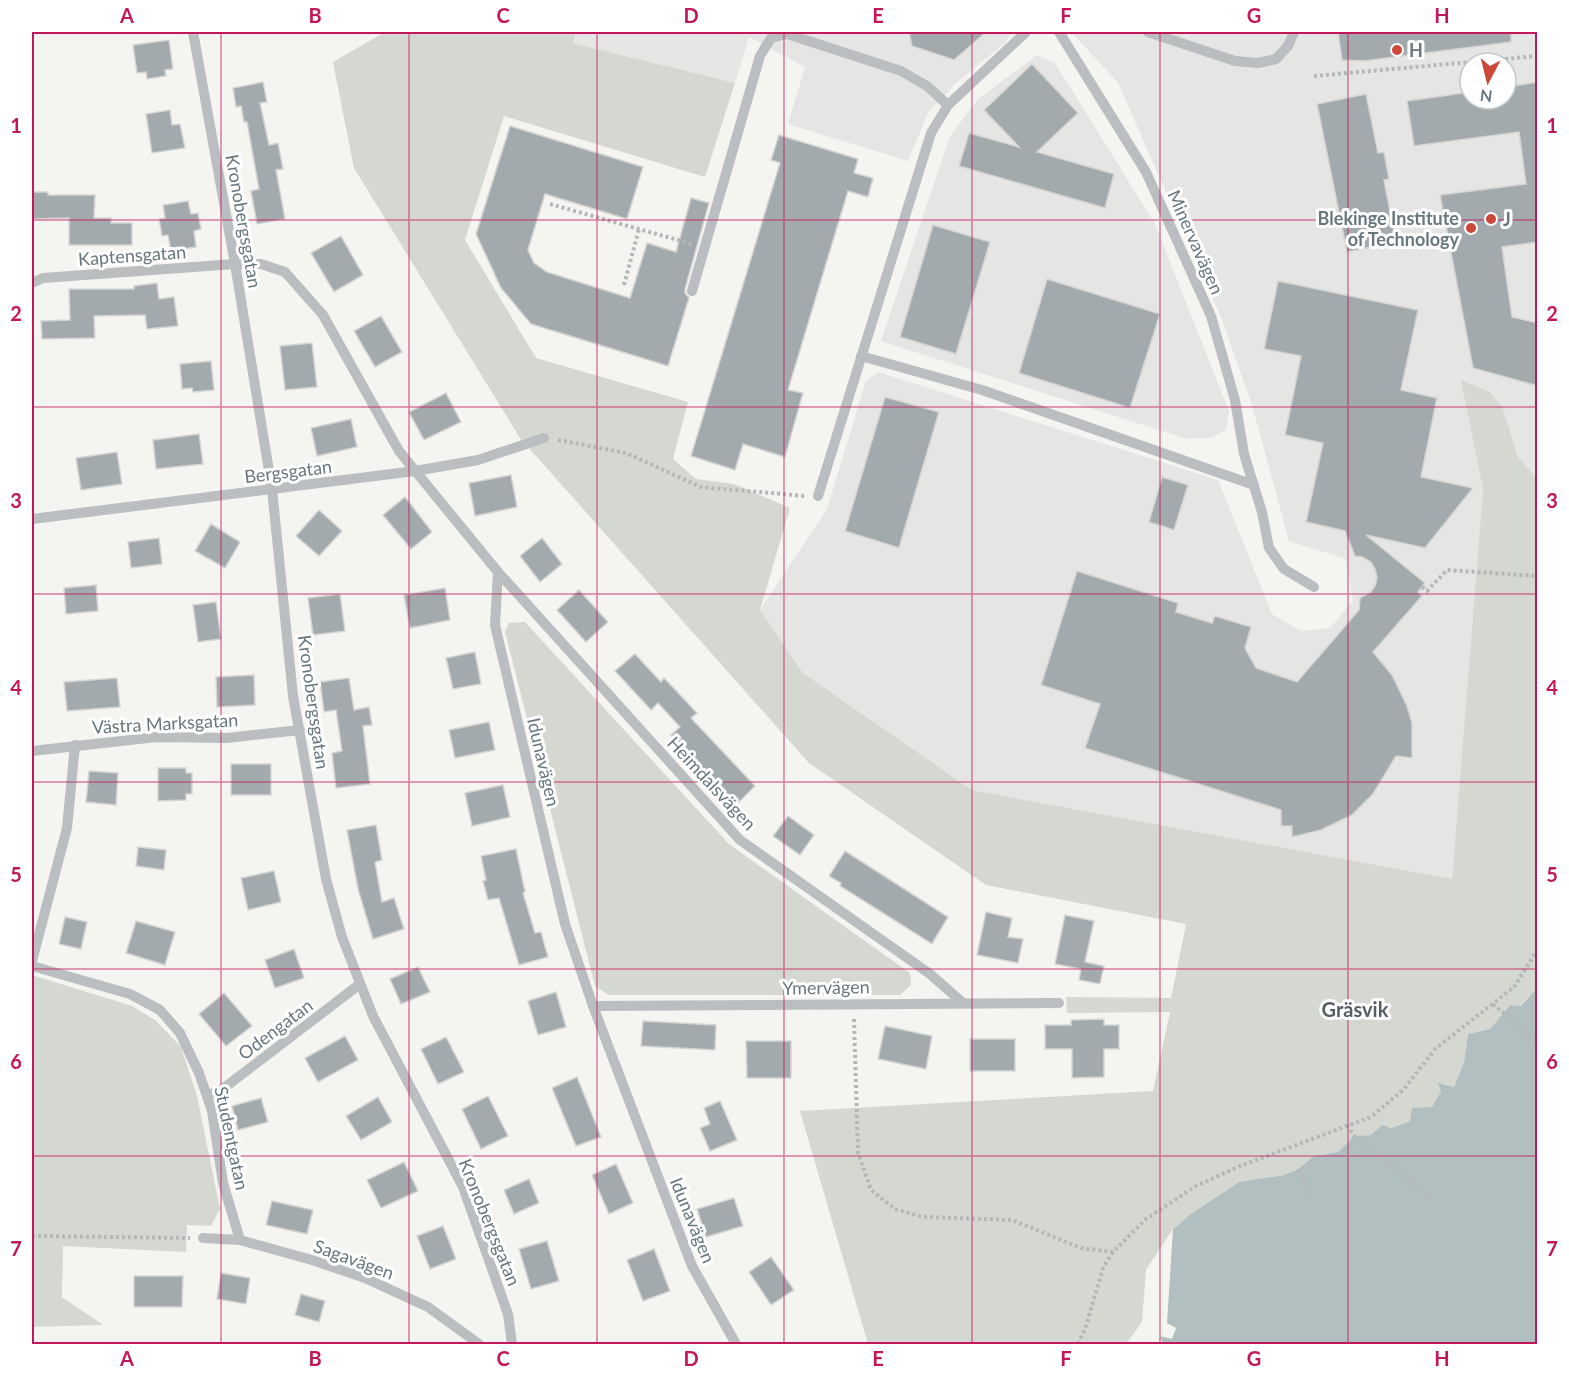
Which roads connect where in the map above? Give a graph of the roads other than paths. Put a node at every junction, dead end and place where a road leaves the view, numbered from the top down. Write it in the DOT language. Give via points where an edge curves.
graph roads {
  1 [pos="193,32"];
  2 [pos="1026,32"];
  3 [pos="1059,32"];
  4 [pos="1148,32"];
  5 [pos="1294,32"];
  6 [pos="948,105"];
  7 [pos="235,264"];
  8 [pos="32,283"];
  9 [pos="692,291"];
  10 [pos="861,356"];
  11 [pos="544,438"];
  12 [pos="415,471"];
  13 [pos="1254,485"];
  14 [pos="272,489"];
  15 [pos="818,496"];
  16 [pos="32,519"];
  17 [pos="498,572"];
  18 [pos="1314,587"];
  19 [pos="300,730"];
  20 [pos="75,745"];
  21 [pos="32,751"];
  22 [pos="32,961"];
  23 [pos="32,966"];
  24 [pos="360,984"];
  25 [pos="963,1002"];
  26 [pos="1059,1003"];
  27 [pos="593,1006"];
  28 [pos="207,1095"];
  29 [pos="204,1238"];
  30 [pos="240,1240"];
  31 [pos="479,1344"];
  32 [pos="512,1344"];
  33 [pos="736,1344"];
  1 -- 7 [label="street, Kronobergsgatan"];
  2 -- 6 [label="street"];
  3 -- 13 [label="street, Minervavägen" via="1146,172 1211,316"];
  4 -- 5 [label="street" via="1235,61 1258,63 1276,58 1288,46"];
  6 -- 9 [label="street" via="927,86 901,71 787,34 771,38 760,56"];
  6 -- 10 [label="street" via="930,133"];
  7 -- 8 [label="street, Kaptensgatan" via="44,278"];
  7 -- 12 [label="street" via="261,264 285,272 323,315 399,451"];
  7 -- 14 [label="street, Kronobergsgatan"];
  10 -- 13 [label="street" via="982,390"];
  10 -- 15 [label="street"];
  11 -- 12 [label="street, Bergsgatan" via="478,460"];
  12 -- 14 [label="street, Bergsgatan"];
  12 -- 17 [label="street"];
  13 -- 18 [label="street, Minervavägen" via="1269,548 1284,569"];
  14 -- 16 [label="street, Bergsgatan"];
  14 -- 19 [label="street, Kronobergsgatan" via="293,696"];
  17 -- 25 [label="street, Heimdalsvägen" via="740,840 930,974"];
  17 -- 27 [label="street, Idunavägen" via="495,626 565,924"];
  19 -- 20 [label="street, Västra Marksgatan" via="227,738 157,738"];
  19 -- 24 [label="street, Kronobergsgatan" via="326,879"];
  20 -- 21 [label="street, Västra Marksgatan"];
  20 -- 22 [label="street" via="67,828"];
  23 -- 28 [label="street, Studentgatan" via="130,994 160,1010 180,1033"];
  24 -- 28 [label="street, Odengatan" via="220,1091"];
  24 -- 32 [label="street, Kronobergsgatan" via="373,1017 463,1187 508,1314"];
  25 -- 26 [label="street, Ymervägen"];
  25 -- 27 [label="street, Ymervägen"];
  27 -- 33 [label="street, Idunavägen" via="692,1266"];
  28 -- 30 [label="street, Studentgatan" via="223,1183"];
  29 -- 30 [label="street, Sagavägen"];
  30 -- 31 [label="street, Sagavägen" via="365,1278 428,1307"];
}
